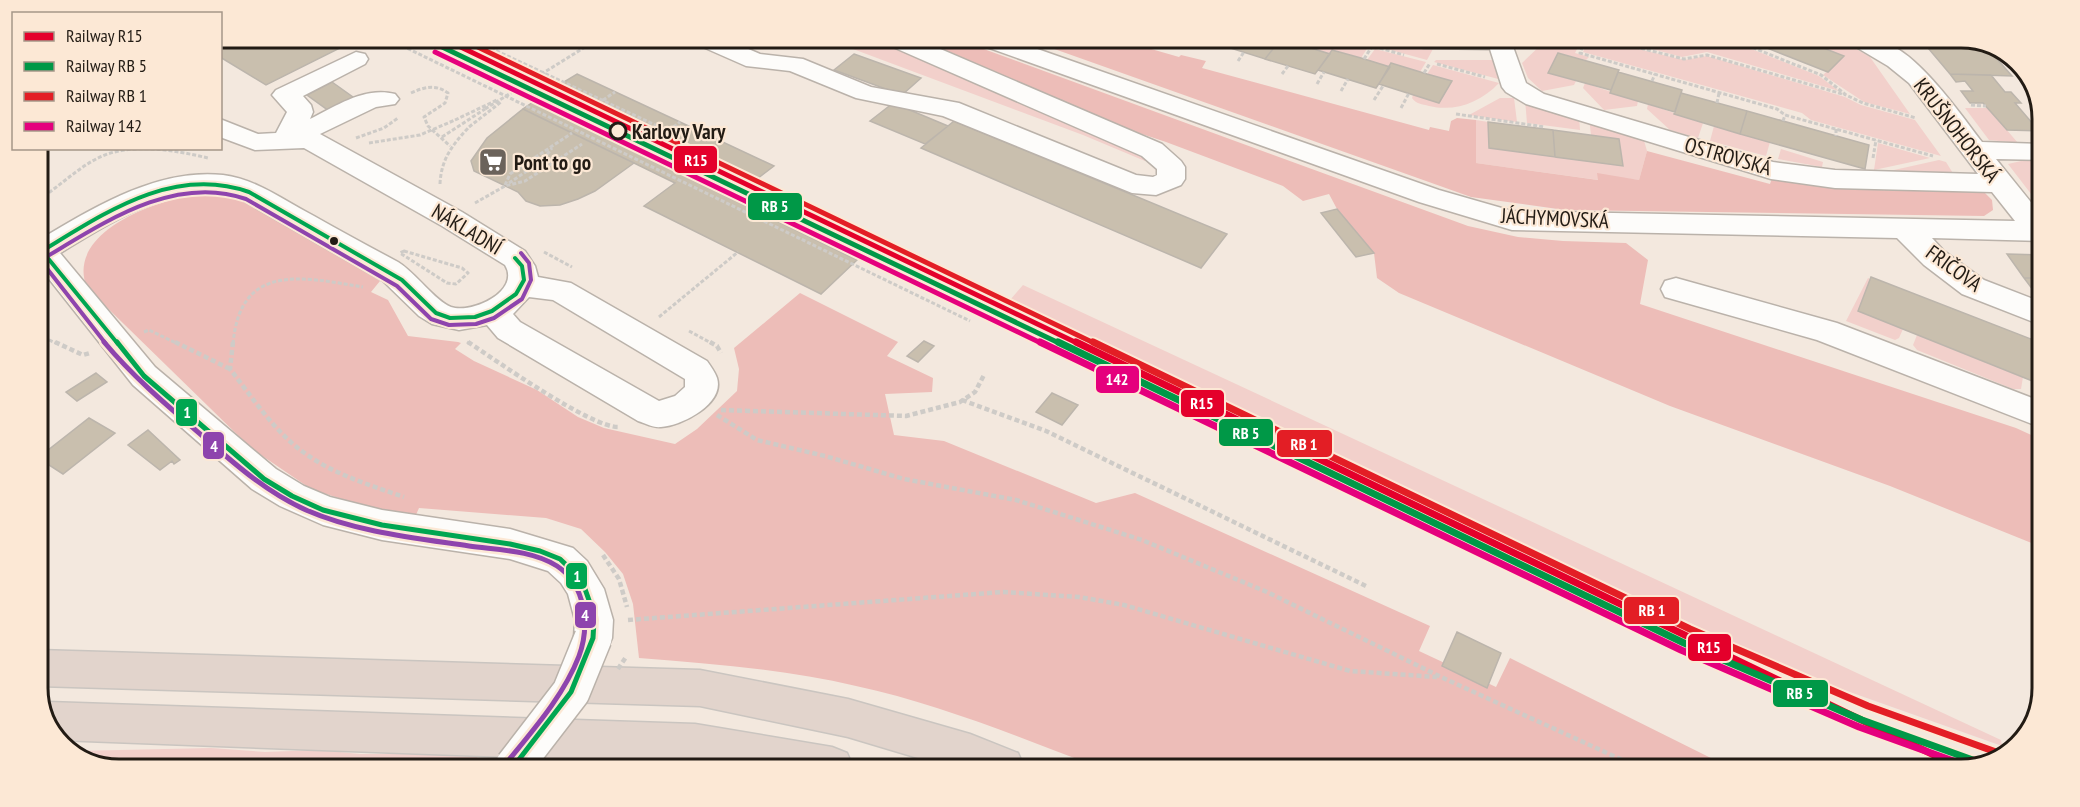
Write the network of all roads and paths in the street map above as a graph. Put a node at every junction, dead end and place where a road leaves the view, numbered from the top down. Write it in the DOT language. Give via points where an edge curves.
graph roads {
  1 [pos="407,48"];
  2 [pos="489,48"];
  3 [pos="584,48"];
  4 [pos="725,48"];
  5 [pos="916,48"];
  6 [pos="1013,48"];
  7 [pos="1371,48"];
  8 [pos="1503,48"];
  9 [pos="1582,48"];
  10 [pos="1640,48"];
  11 [pos="1753,48"];
  12 [pos="1875,48"];
  13 [pos="1244,52"];
  14 [pos="1593,56"];
  15 [pos="356,59"];
  16 [pos="1364,59"];
  17 [pos="1238,61"];
  18 [pos="1590,61"];
  19 [pos="1799,61"];
  20 [pos="1796,65"];
  21 [pos="1288,66"];
  22 [pos="1824,71"];
  23 [pos="1324,72"];
  24 [pos="542,74"];
  25 [pos="1282,74"];
  26 [pos="1655,74"];
  27 [pos="1821,75"];
  28 [pos="1348,79"];
  29 [pos="1652,81"];
  30 [pos="1317,84"];
  31 [pos="1383,86"];
  32 [pos="1341,91"];
  33 [pos="615,92"];
  34 [pos="1409,93"];
  35 [pos="1719,93"];
  36 [pos="509,95"];
  37 [pos="1846,95"];
  38 [pos="603,100"];
  39 [pos="1374,100"];
  40 [pos="398,102"];
  41 [pos="1717,103"];
  42 [pos="593,106"];
  43 [pos="1401,108"];
  44 [pos="1456,114"];
  45 [pos="1785,115"];
  46 [pos="1917,118"];
  47 [pos="1783,121"];
  48 [pos="680,122"];
  49 [pos="1554,128"];
  50 [pos="222,129"];
  51 [pos="433,129"];
  52 [pos="1836,129"];
  53 [pos="668,131"];
  54 [pos="290,132"];
  55 [pos="572,133"];
  56 [pos="1836,136"];
  57 [pos="442,137"];
  58 [pos="659,138"];
  59 [pos="582,144"];
  60 [pos="554,145"];
  61 [pos="450,146"];
  62 [pos="143,150"];
  63 [pos="143,150"];
  64 [pos="1973,150"];
  65 [pos="2032,152"];
  66 [pos="1939,158"];
  67 [pos="219,161"];
  68 [pos="1998,183"];
  69 [pos="505,186"];
  70 [pos="441,192"];
  71 [pos="48,193"];
  72 [pos="467,208"];
  73 [pos="2032,222"];
  74 [pos="1905,229"];
  75 [pos="2032,231"];
  76 [pos="48,244"];
  77 [pos="535,247"];
  78 [pos="404,251"];
  79 [pos="738,252"];
  80 [pos="48,258"];
  81 [pos="423,268"];
  82 [pos="574,269"];
  83 [pos="522,285"];
  84 [pos="374,289"];
  85 [pos="1676,289"];
  86 [pos="2032,310"];
  87 [pos="492,311"];
  88 [pos="652,312"];
  89 [pos="659,317"];
  90 [pos="668,321"];
  91 [pos="970,321"];
  92 [pos="686,330"];
  93 [pos="724,358"];
  94 [pos="984,375"];
  95 [pos="962,400"];
  96 [pos="701,404"];
  97 [pos="2032,411"];
  98 [pos="410,499"];
  99 [pos="596,547"];
  100 [pos="1368,587"];
  101 [pos="48,668"];
  102 [pos="1441,677"];
  103 [pos="56,721"];
  104 [pos="237,726"];
  105 [pos="67,735"];
  106 [pos="519,759"];
  107 [pos="784,759"];
  108 [pos="983,759"];
  109 [pos="1620,759"];
  1 -- 91 [label="path"];
  2 -- 24 [label="path"];
  3 -- 24 [label="path, bridge"];
  4 -- 5 [label="street" via="755,61 794,64 865,93 950,109 1132,184 1156,186 1171,179 1172,167 1160,154"];
  6 -- 74 [label="street, JÁCHYMOVSKÁ" via="1429,196 1512,220"];
  7 -- 16 [label="path"];
  8 -- 68 [label="street, OSTROVSKÁ" via="1515,87 1535,99 1771,170 1835,179"];
  9 -- 14 [label="path" via="1580,53"];
  10 -- 37 [label="path" via="1684,59 1707,55"];
  11 -- 20 [label="path"];
  12 -- 64 [label="street, KRUŠNOHORSKÁ" via="1918,78"];
  13 -- 17 [label="path"];
  14 -- 18 [label="path"];
  14 -- 26 [label="path"];
  15 -- 54 [label="street" via="285,95 298,105 300,112"];
  19 -- 20 [label="path"];
  20 -- 27 [label="path"];
  21 -- 25 [label="path"];
  22 -- 27 [label="path"];
  23 -- 30 [label="path"];
  24 -- 36 [label="path, bridge"];
  24 -- 38 [label="path"];
  26 -- 29 [label="path"];
  26 -- 35 [label="path"];
  27 -- 37 [label="path"];
  28 -- 32 [label="path"];
  31 -- 39 [label="path"];
  33 -- 38 [label="path"];
  34 -- 43 [label="path"];
  35 -- 41 [label="path"];
  35 -- 45 [label="path" via="1777,109"];
  36 -- 51 [label="path, bridge"];
  36 -- 57 [label="path, bridge"];
  36 -- 61 [label="path, bridge"];
  37 -- 46 [label="path" via="1863,104"];
  38 -- 42 [label="path"];
  38 -- 53 [label="path"];
  40 -- 51 [label="path" via="428,87 448,93 445,102 424,117"];
  40 -- 51 [label="path" via="392,124 352,142 420,135"];
  40 -- 54 [label="street" via="370,100 311,128"];
  44 -- 49 [label="path"];
  45 -- 47 [label="path"];
  45 -- 52 [label="path"];
  48 -- 53 [label="path"];
  50 -- 54 [label="street, NÁKLADNÍ" via="255,142"];
  51 -- 57 [label="path"];
  52 -- 56 [label="path"];
  52 -- 66 [label="path"];
  53 -- 58 [label="path"];
  54 -- 83 [label="street, NÁKLADNÍ" via="309,139 515,258 522,266"];
  55 -- 60 [label="path"];
  57 -- 61 [label="path"];
  59 -- 69 [label="path" via="525,181"];
  60 -- 69 [label="path" via="542,161"];
  60 -- 69 [label="path" via="510,174"];
  61 -- 70 [label="path" via="441,164"];
  62 -- 67 [label="path"];
  63 -- 71 [label="path" via="99,158"];
  64 -- 65 [label="street"];
  64 -- 68 [label="street, KRUŠNOHORSKÁ"];
  68 -- 73 [label="street, KRUŠNOHORSKÁ"];
  69 -- 72 [label="path"];
  74 -- 75 [label="street, JÁCHYMOVSKÁ"];
  74 -- 86 [label="street, FRIČOVA" via="1934,258 1973,287"];
  76 -- 87 [label="street" via="138,199 180,186 224,184 249,192 402,280 436,313 461,319"];
  77 -- 82 [label="path"];
  78 -- 81 [label="path" via="462,268 468,276 452,285"];
  79 -- 89 [label="path"];
  80 -- 106 [label="street, bridge" via="144,376 264,479 292,496 323,510 382,525 540,551 560,559 574,572 585,589 594,620 593,638 571,692"];
  83 -- 87 [label="street" via="510,300"];
  83 -- 96 [label="street" via="560,291 696,370 703,382"];
  84 -- 98 [label="path" via="300,279 277,281 261,288 246,298 239,310 230,369 301,451 329,469"];
  85 -- 97 [label="street" via="1826,330"];
  87 -- 96 [label="street" via="509,330 648,411 660,414"];
  88 -- 89 [label="path"];
  89 -- 90 [label="path"];
  92 -- 93 [label="path" via="717,346"];
  94 -- 95 [label="path" via="975,392"];
  95 -- 96 [label="path" via="906,416"];
  95 -- 100 [label="path" via="1046,431"];
  96 -- 102 [label="path" via="757,440 904,479 1016,500 1142,540 1267,592"];
  99 -- 102 [label="path" via="615,570 625,595 628,620 1003,592 1079,597 1124,605 1350,671"];
  101 -- 108 [label="highway" via="700,688 848,717"];
  102 -- 109 [label="path"];
  103 -- 104 [label="highway"];
  104 -- 105 [label="highway"];
  104 -- 107 [label="highway" via="695,744"];
}
